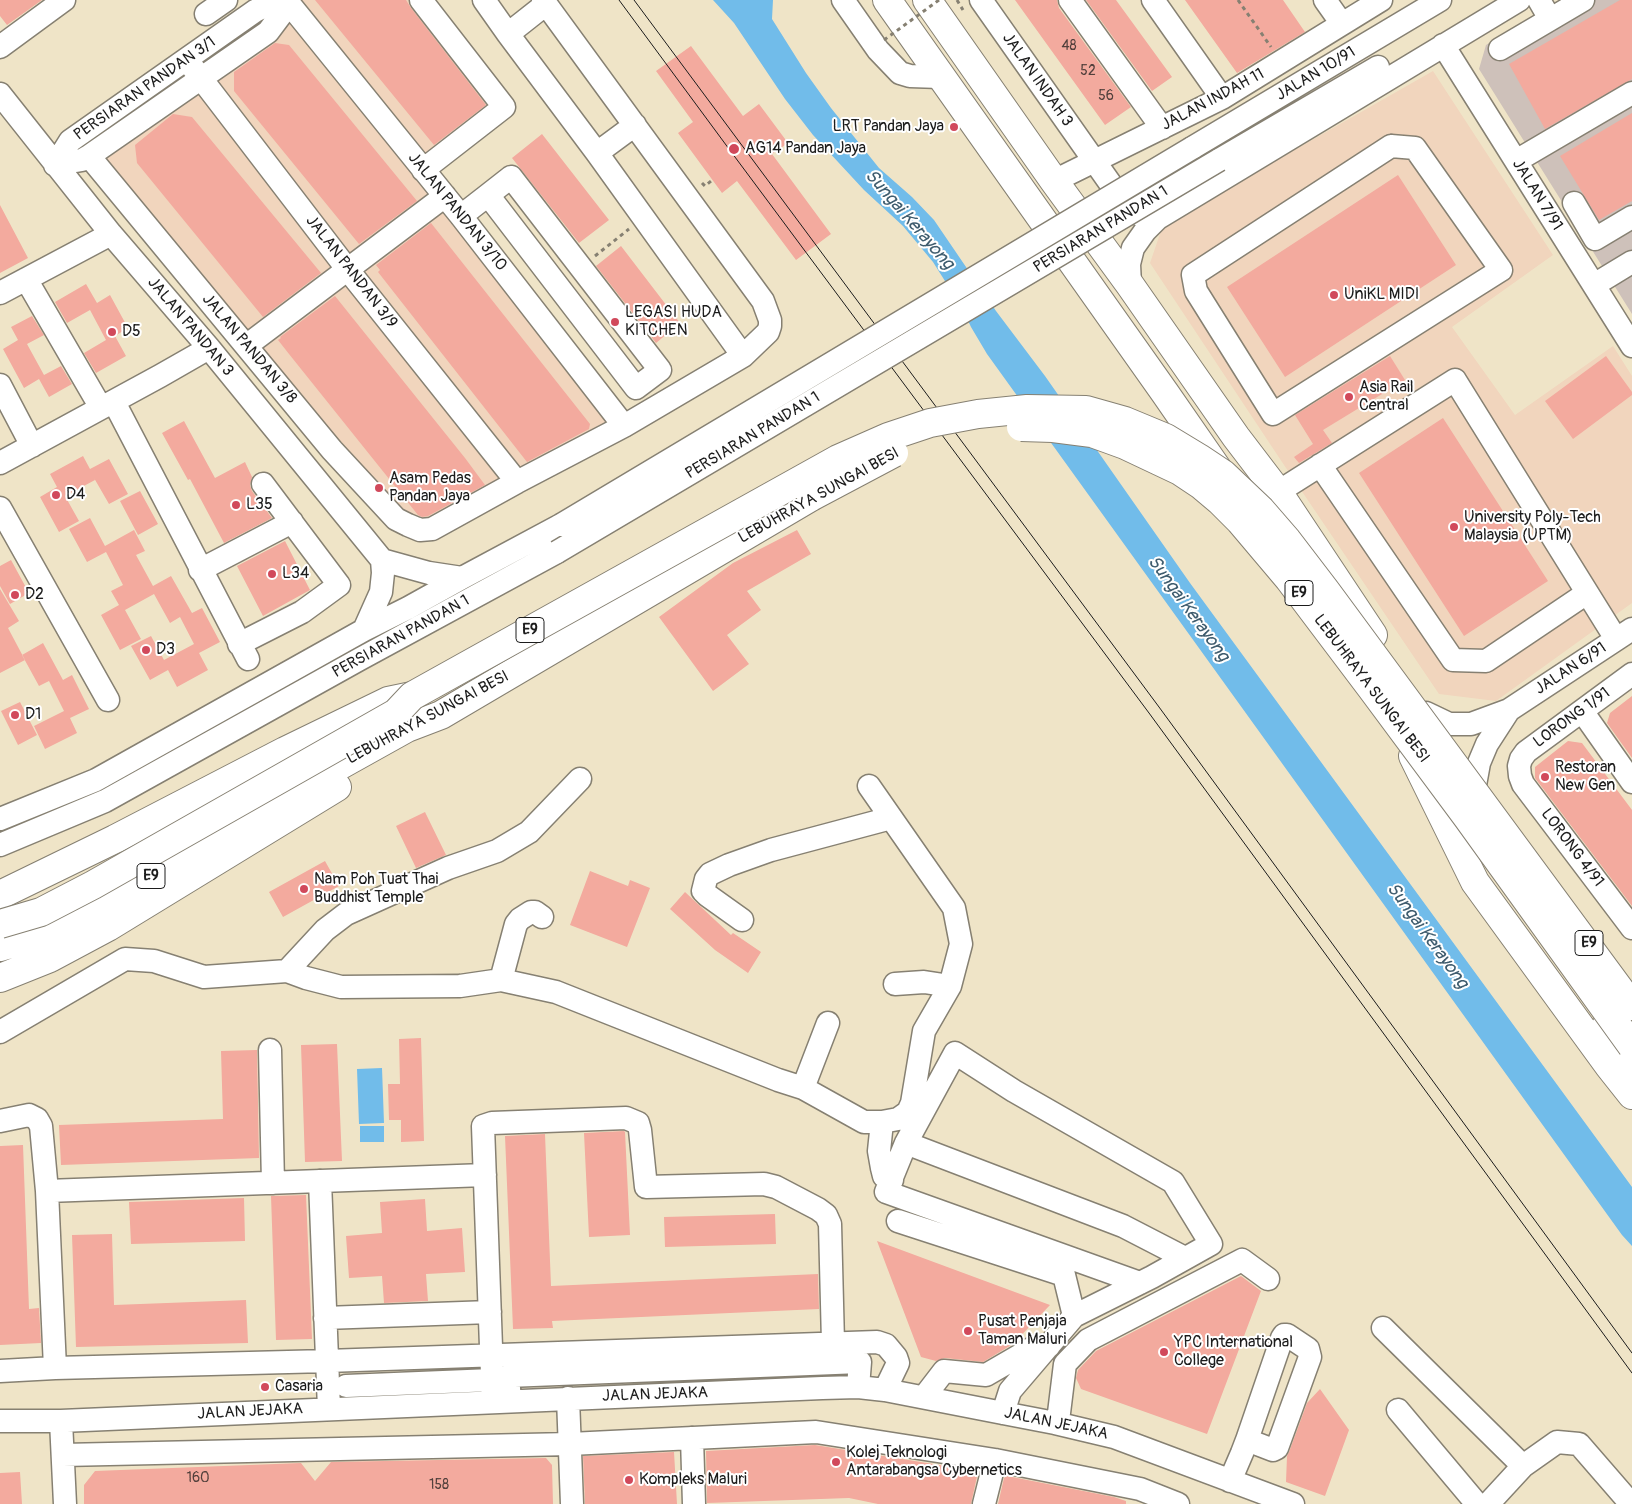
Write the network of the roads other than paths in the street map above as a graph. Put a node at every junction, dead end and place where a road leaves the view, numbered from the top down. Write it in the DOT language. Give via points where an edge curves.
graph roads {
  1 [pos="64,0"];
  2 [pos="226,0"];
  3 [pos="421,0"];
  4 [pos="484,0"];
  5 [pos="843,0"];
  6 [pos="887,0"];
  7 [pos="927,0"];
  8 [pos="981,0"];
  9 [pos="1070,0"];
  10 [pos="1153,0"];
  11 [pos="1325,0"];
  12 [pos="1381,0"];
  13 [pos="1440,0"];
  14 [pos="1491,0"];
  15 [pos="1519,0"];
  16 [pos="1539,0"];
  17 [pos="1583,0"];
  18 [pos="288,1"];
  19 [pos="545,2"];
  20 [pos="206,14"];
  21 [pos="1550,19"];
  22 [pos="1342,24"];
  23 [pos="508,34"];
  24 [pos="1443,45"];
  25 [pos="0,47"];
  26 [pos="1500,49"];
  27 [pos="187,60"];
  28 [pos="940,77"];
  29 [pos="201,79"];
  30 [pos="1632,93"];
  31 [pos="0,94"];
  32 [pos="1222,98"];
  33 [pos="635,125"];
  34 [pos="1162,128"];
  35 [pos="1192,148"];
  36 [pos="597,153"];
  37 [pos="89,156"];
  38 [pos="1094,161"];
  39 [pos="1516,161"];
  40 [pos="55,165"];
  41 [pos="424,170"];
  42 [pos="1054,181"];
  43 [pos="488,195"];
  44 [pos="445,196"];
  45 [pos="461,216"];
  46 [pos="1158,218"];
  47 [pos="1632,218"];
  48 [pos="1561,232"];
  49 [pos="111,234"];
  50 [pos="1632,262"];
  51 [pos="348,270"];
  52 [pos="1502,270"];
  53 [pos="26,280"];
  54 [pos="1130,285"];
  55 [pos="1594,285"];
  56 [pos="0,293"];
  57 [pos="246,346"];
  58 [pos="1632,346"];
  59 [pos="209,348"];
  60 [pos="743,356"];
  61 [pos="0,385"];
  62 [pos="108,405"];
  63 [pos="624,426"];
  64 [pos="32,446"];
  65 [pos="332,450"];
  66 [pos="0,463"];
  67 [pos="1320,466"];
  68 [pos="306,468"];
  69 [pos="517,482"];
  70 [pos="263,484"];
  71 [pos="1278,492"];
  72 [pos="0,508"];
  73 [pos="292,522"];
  74 [pos="382,560"];
  75 [pos="200,570"];
  76 [pos="462,578"];
  77 [pos="1587,593"];
  78 [pos="364,630"];
  79 [pos="1624,634"];
  80 [pos="1632,674"];
  81 [pos="412,696"];
  82 [pos="108,700"];
  83 [pos="1509,710"];
  84 [pos="1582,711"];
  85 [pos="1426,713"];
  86 [pos="441,715"];
  87 [pos="1413,756"];
  88 [pos="1518,766"];
  89 [pos="580,778"];
  90 [pos="1632,782"];
  91 [pos="1475,785"];
  92 [pos="869,786"];
  93 [pos="890,818"];
  94 [pos="0,819"];
  95 [pos="0,844"];
  96 [pos="0,895"];
  97 [pos="542,917"];
  98 [pos="742,920"];
  99 [pos="0,924"];
  100 [pos="1632,928"];
  101 [pos="0,948"];
  102 [pos="287,971"];
  103 [pos="7,973"];
  104 [pos="501,980"];
  105 [pos="895,984"];
  106 [pos="950,986"];
  107 [pos="1632,1004"];
  108 [pos="828,1023"];
  109 [pos="0,1032"];
  110 [pos="1632,1046"];
  111 [pos="270,1050"];
  112 [pos="1632,1066"];
  113 [pos="803,1088"];
  114 [pos="1632,1095"];
  115 [pos="0,1120"];
  116 [pos="882,1122"];
  117 [pos="906,1144"];
  118 [pos="485,1175"];
  119 [pos="892,1180"];
  120 [pos="320,1181"];
  121 [pos="273,1182"];
  122 [pos="47,1190"];
  123 [pos="898,1220"];
  124 [pos="1185,1258"];
  125 [pos="1268,1279"];
  126 [pos="1140,1283"];
  127 [pos="490,1312"];
  128 [pos="1074,1316"];
  129 [pos="326,1318"];
  130 [pos="1383,1328"];
  131 [pos="833,1344"];
  132 [pos="1049,1346"];
  133 [pos="491,1355"];
  134 [pos="327,1361"];
  135 [pos="55,1368"];
  136 [pos="0,1371"];
  137 [pos="986,1375"];
  138 [pos="346,1386"];
  139 [pos="858,1388"];
  140 [pos="885,1390"];
  141 [pos="1010,1391"];
  142 [pos="498,1394"];
  143 [pos="924,1397"];
  144 [pos="568,1398"];
  145 [pos="329,1409"];
  146 [pos="1398,1410"];
  147 [pos="1003,1412"];
  148 [pos="0,1421"];
  149 [pos="62,1421"];
  150 [pos="1055,1423"];
  151 [pos="692,1438"];
  152 [pos="1246,1440"];
  153 [pos="570,1444"];
  154 [pos="63,1456"];
  155 [pos="996,1460"];
  156 [pos="1523,1466"];
  157 [pos="1230,1480"];
  158 [pos="65,1504"];
  159 [pos="572,1504"];
  160 [pos="694,1504"];
  161 [pos="984,1504"];
  162 [pos="1178,1504"];
  163 [pos="1293,1504"];
  164 [pos="1477,1504"];
  165 [pos="1488,1504"];
  166 [pos="1631,1504"];
  1 -- 25 [label="street"];
  2 -- 20 [label="street"];
  3 -- 41 [label="street" via="504,107"];
  4 -- 23 [label="street"];
  5 -- 28 [label="street" via="878,50 900,73"];
  6 -- 28 [label="highway, E9"];
  7 -- 42 [label="highway, E9"];
  8 -- 38 [label="street, JALAN INDAH 3"];
  9 -- 34 [label="street"];
  10 -- 32 [label="street"];
  11 -- 22 [label="street"];
  12 -- 22 [label="street, JALAN INDAH 11"];
  13 -- 35 [label="street, JALAN 10/91"];
  14 -- 95 [label="street, PERSIARAN PANDAN 1, bridge" via="557,552 105,801"];
  15 -- 24 [label="street"];
  16 -- 21 [label="street"];
  17 -- 21 [label="street"];
  18 -- 27 [label="street, PERSIARAN PANDAN 3/1" via="276,0 255,11"];
  18 -- 29 [label="street, PERSIARAN PANDAN 3/1" via="268,32"];
  18 -- 41 [label="street, JALAN PANDAN 3/10"];
  19 -- 23 [label="street"];
  19 -- 33 [label="street"];
  21 -- 26 [label="street"];
  22 -- 32 [label="street, JALAN INDAH 11"];
  23 -- 36 [label="street"];
  24 -- 39 [label="street, JALAN 7/91"];
  24 -- 46 [label="street"];
  27 -- 29 [label="street, JALAN PANDAN 3/9"];
  27 -- 40 [label="street, PERSIARAN PANDAN 3/1" via="70,141"];
  28 -- 87 [label="highway, E9" via="1165,393"];
  29 -- 37 [label="street, PERSIARAN PANDAN 3/1"];
  29 -- 51 [label="street, JALAN PANDAN 3/9"];
  30 -- 39 [label="street"];
  31 -- 40 [label="street, JALAN PANDAN 3"];
  32 -- 34 [label="street, JALAN INDAH 11"];
  33 -- 36 [label="street"];
  33 -- 60 [label="street" via="763,301 770,320 768,332"];
  34 -- 38 [label="street, JALAN INDAH 11"];
  35 -- 76 [label="street, PERSIARAN PANDAN 1, bridge" via="561,526"];
  36 -- 60 [label="street"];
  37 -- 40 [label="street, PERSIARAN PANDAN 3/1"];
  37 -- 57 [label="street, JALAN PANDAN 3/8"];
  38 -- 42 [label="street, JALAN INDAH 11"];
  38 -- 46 [label="street, JALAN INDAH 3" via="1124,203 1142,216"];
  39 -- 48 [label="street, JALAN 7/91"];
  40 -- 49 [label="street, JALAN PANDAN 3"];
  41 -- 44 [label="street, JALAN PANDAN 3/10"];
  42 -- 54 [label="highway, E9"];
  43 -- 43 [label="street" via="636,388 660,370 511,177"];
  43 -- 45 [label="street"];
  44 -- 45 [label="street, JALAN PANDAN 3/10"];
  44 -- 51 [label="street"];
  45 -- 63 [label="street, JALAN PANDAN 3/10"];
  46 -- 54 [label="street" via="1133,248 1129,264"];
  47 -- 48 [label="street" via="1595,239 1579,211"];
  48 -- 55 [label="street, JALAN 7/91"];
  49 -- 53 [label="street"];
  49 -- 59 [label="street, JALAN PANDAN 3"];
  50 -- 55 [label="street"];
  51 -- 57 [label="street"];
  51 -- 69 [label="street, JALAN PANDAN 3/9"];
  52 -- 52 [label="street" via="1273,414 1196,291 1193,275 1391,146 1415,148"];
  53 -- 56 [label="street"];
  53 -- 62 [label="street"];
  54 -- 71 [label="highway, E9"];
  55 -- 58 [label="street, JALAN 7/91"];
  57 -- 65 [label="street, JALAN PANDAN 3/8"];
  59 -- 62 [label="street"];
  59 -- 68 [label="street, JALAN PANDAN 3"];
  60 -- 63 [label="street"];
  61 -- 64 [label="street"];
  62 -- 64 [label="street"];
  62 -- 75 [label="street"];
  63 -- 69 [label="street"];
  64 -- 66 [label="street"];
  65 -- 68 [label="street"];
  65 -- 69 [label="street, JALAN PANDAN 3/8" via="396,518 420,530 432,529"];
  67 -- 71 [label="street"];
  67 -- 77 [label="street" via="1453,660 1486,661"];
  67 -- 77 [label="street" via="1455,380"];
  68 -- 74 [label="street, JALAN PANDAN 3"];
  70 -- 73 [label="street"];
  71 -- 85 [label="highway, E9"];
  72 -- 82 [label="street"];
  73 -- 75 [label="street"];
  73 -- 75 [label="street" via="340,585 244,652"];
  74 -- 76 [label="street"];
  74 -- 78 [label="street" via="382,592"];
  76 -- 78 [label="street, PERSIARAN PANDAN 1"];
  77 -- 79 [label="street"];
  78 -- 94 [label="street, PERSIARAN PANDAN 1" via="96,780"];
  79 -- 83 [label="street, JALAN 6/91"];
  80 -- 84 [label="street, LORONG 1/91"];
  81 -- 96 [label="highway" via="388,701"];
  81 -- 99 [label="highway, LEBUHRAYA SUNGAI BESI / E9, bridge" via="396,713 93,885 41,912"];
  81 -- 107 [label="highway, LEBUHRAYA SUNGAI BESI / E9, bridge" via="838,459 880,441 930,423 978,414 1027,409 1086,410 1125,421 1166,438 1223,474 1261,510 1287,540"];
  83 -- 85 [label="street, JALAN 6/91" via="1471,724 1449,724"];
  83 -- 91 [label="street, JALAN 6/91" via="1487,744"];
  84 -- 88 [label="street, LORONG 1/91" via="1526,752"];
  84 -- 90 [label="street"];
  85 -- 91 [label="highway, E9"];
  86 -- 101 [label="highway, LEBUHRAYA SUNGAI BESI / E9" via="407,728 267,806 94,913 51,932"];
  86 -- 103 [label="highway" via="414,740 108,927 57,954"];
  86 -- 110 [label="highway, LEBUHRAYA SUNGAI BESI / E9, bridge" via="811,497 899,451 1011,427 1092,433 1180,471 1220,501 1257,539 1414,745"];
  87 -- 112 [label="highway, E9"];
  87 -- 114 [label="highway" via="1475,882"];
  88 -- 100 [label="street, LORONG 4/91" via="1524,784"];
  89 -- 102 [label="street" via="529,832 497,851 448,868 346,914 325,930"];
  91 -- 107 [label="highway, E9"];
  92 -- 93 [label="street"];
  93 -- 98 [label="street" via="771,850 710,874 703,891"];
  93 -- 106 [label="street" via="954,908 961,944"];
  97 -- 104 [label="street" via="532,912 516,924"];
  102 -- 104 [label="street" via="341,987 460,986"];
  102 -- 109 [label="street" via="204,976 154,961 125,959"];
  104 -- 113 [label="street" via="556,992"];
  105 -- 106 [label="street" via="924,982"];
  106 -- 116 [label="street" via="924,1030 908,1112 898,1119"];
  108 -- 113 [label="street"];
  111 -- 121 [label="street"];
  113 -- 116 [label="street" via="864,1122"];
  115 -- 122 [label="street" via="29,1115 37,1119 41,1126"];
  116 -- 119 [label="street" via="880,1159 884,1176"];
  117 -- 119 [label="street"];
  117 -- 124 [label="street" via="1123,1226"];
  117 -- 124 [label="street" via="955,1053 1014,1091 1172,1182 1210,1244"];
  118 -- 120 [label="street"];
  118 -- 127 [label="street"];
  118 -- 131 [label="street" via="483,1126 492,1122 626,1118 638,1123 646,1187 776,1186 826,1214 830,1224"];
  119 -- 126 [label="street" via="886,1192"];
  120 -- 121 [label="street"];
  120 -- 129 [label="street"];
  121 -- 122 [label="street"];
  122 -- 135 [label="street"];
  123 -- 128 [label="street" via="1064,1275"];
  124 -- 126 [label="street"];
  125 -- 150 [label="street" via="1242,1260 1088,1340 1065,1364"];
  126 -- 128 [label="street"];
  127 -- 129 [label="street"];
  127 -- 133 [label="street"];
  128 -- 132 [label="street"];
  129 -- 134 [label="street"];
  130 -- 156 [label="street"];
  131 -- 133 [label="street"];
  131 -- 140 [label="street" via="877,1342 886,1345 898,1363"];
  132 -- 137 [label="street" via="1036,1346"];
  132 -- 141 [label="street"];
  133 -- 134 [label="street"];
  133 -- 142 [label="street"];
  134 -- 135 [label="street"];
  134 -- 145 [label="street"];
  135 -- 136 [label="street"];
  137 -- 141 [label="street"];
  137 -- 143 [label="street" via="944,1371"];
  138 -- 142 [label="street"];
  139 -- 140 [label="street, JALAN JEJAKA"];
  139 -- 142 [label="street" via="860,1362 508,1376"];
  139 -- 144 [label="street, JALAN JEJAKA"];
  140 -- 143 [label="street, JALAN JEJAKA"];
  141 -- 147 [label="street"];
  142 -- 144 [label="street, JALAN JEJAKA"];
  142 -- 145 [label="street, JALAN JEJAKA"];
  143 -- 147 [label="street, JALAN JEJAKA"];
  144 -- 153 [label="street"];
  145 -- 149 [label="street, JALAN JEJAKA"];
  146 -- 164 [label="street"];
  147 -- 150 [label="street, JALAN JEJAKA"];
  148 -- 149 [label="street, JALAN JEJAKA"];
  149 -- 154 [label="street"];
  150 -- 157 [label="street, JALAN JEJAKA" via="1114,1437"];
  151 -- 153 [label="street"];
  151 -- 155 [label="street" via="816,1432"];
  151 -- 160 [label="street"];
  152 -- 157 [label="street"];
  153 -- 154 [label="street"];
  153 -- 159 [label="street"];
  154 -- 158 [label="street"];
  155 -- 161 [label="street"];
  155 -- 162 [label="street" via="1140,1490"];
  156 -- 165 [label="street"];
  156 -- 166 [label="street" via="1557,1442 1578,1444"];
  157 -- 163 [label="street, JALAN JEJAKA"];
}
